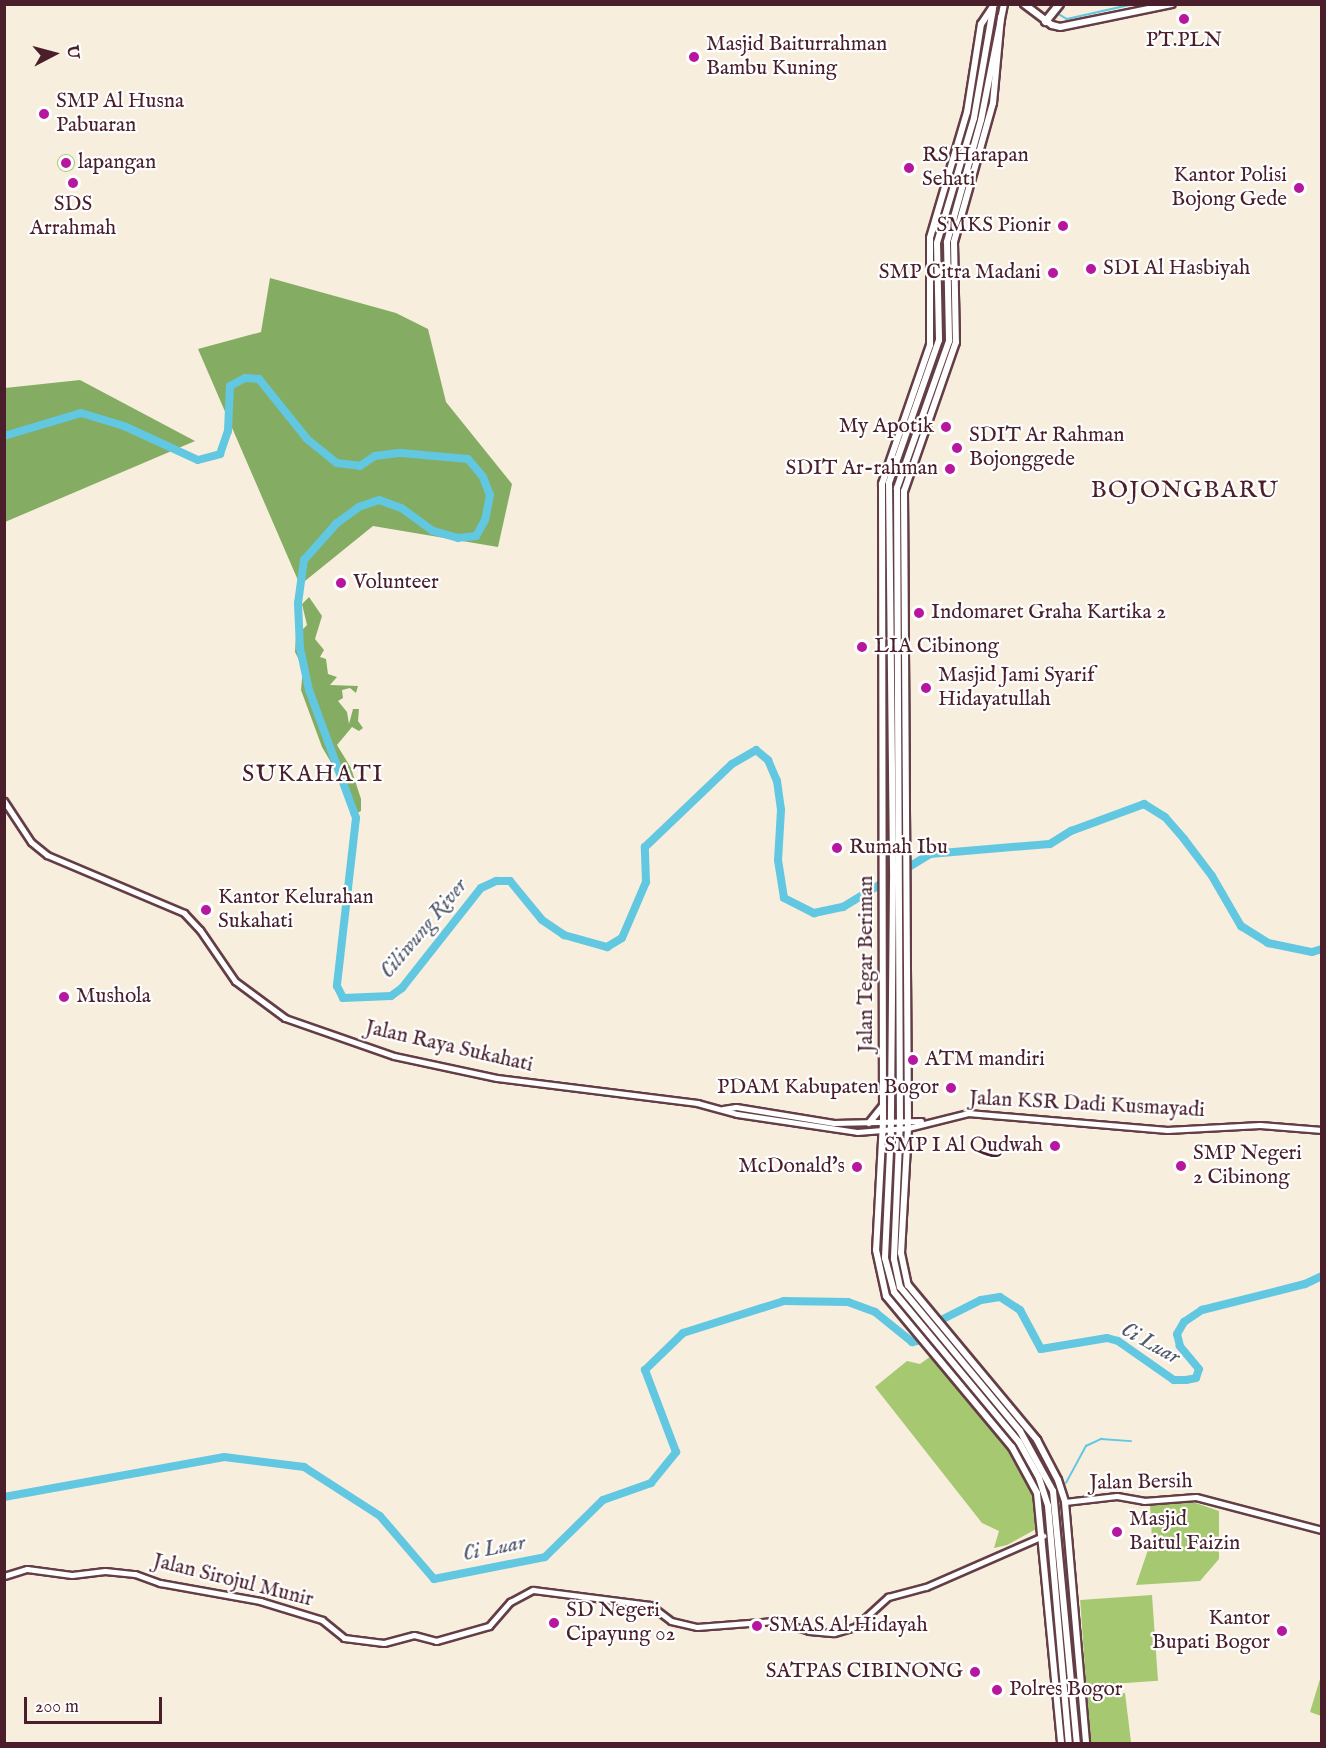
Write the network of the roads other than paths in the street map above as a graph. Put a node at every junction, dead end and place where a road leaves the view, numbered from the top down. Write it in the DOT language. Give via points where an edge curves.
graph roads {
  1 [pos="1005,4"];
  2 [pos="1024,4"];
  3 [pos="1172,4"];
  4 [pos="994,5"];
  5 [pos="1059,5"];
  6 [pos="1000,13"];
  7 [pos="1045,21"];
  8 [pos="969,98"];
  9 [pos="978,100"];
  10 [pos="985,101"];
  11 [pos="993,103"];
  12 [pos="941,223"];
  13 [pos="950,225"];
  14 [pos="937,292"];
  15 [pos="931,305"];
  16 [pos="904,429"];
  17 [pos="919,435"];
  18 [pos="888,514"];
  19 [pos="897,514"];
  20 [pos="885,597"];
  21 [pos="901,597"];
  22 [pos="882,717"];
  23 [pos="890,717"];
  24 [pos="4,801"];
  25 [pos="900,918"];
  26 [pos="883,1106"];
  27 [pos="723,1109"];
  28 [pos="748,1109"];
  29 [pos="747,1116"];
  30 [pos="908,1119"];
  31 [pos="900,1120"];
  32 [pos="891,1121"];
  33 [pos="923,1121"];
  34 [pos="883,1122"];
  35 [pos="869,1123"];
  36 [pos="908,1128"];
  37 [pos="900,1129"];
  38 [pos="883,1130"];
  39 [pos="891,1130"];
  40 [pos="1322,1130"];
  41 [pos="949,1346"];
  42 [pos="942,1351"];
  43 [pos="996,1402"];
  44 [pos="1007,1403"];
  45 [pos="998,1418"];
  46 [pos="989,1420"];
  47 [pos="1065,1502"];
  48 [pos="1322,1530"];
  49 [pos="1043,1536"];
  50 [pos="4,1576"];
  51 [pos="1069,1735"];
  52 [pos="1061,1736"];
  53 [pos="1061,1743"];
  54 [pos="1069,1743"];
  55 [pos="1077,1743"];
  56 [pos="1086,1743"];
  1 -- 6 [label="main road, Jalan Tegar Beriman"];
  2 -- 7 [label="main road"];
  3 -- 7 [label="main road" via="1068,27"];
  4 -- 8 [label="main road, Jalan Tegar Beriman" via="981,24"];
  4 -- 9 [label="main road, Jalan Tegar Beriman"];
  5 -- 7 [label="highway"];
  6 -- 10 [label="main road, Jalan Tegar Beriman"];
  6 -- 11 [label="main road, Jalan Tegar Beriman" via="1003,27"];
  8 -- 9 [label="main road"];
  8 -- 15 [label="main road, Jalan Tegar Beriman" via="930,238"];
  9 -- 12 [label="main road, Jalan Tegar Beriman"];
  10 -- 11 [label="main road"];
  10 -- 13 [label="main road, Jalan Tegar Beriman"];
  11 -- 17 [label="main road, Jalan Tegar Beriman" via="954,242 956,342"];
  12 -- 13 [label="main road"];
  12 -- 14 [label="main road, Jalan Tegar Beriman" via="936,256"];
  13 -- 17 [label="main road, Jalan Tegar Beriman" via="945,268 949,341"];
  14 -- 15 [label="main road"];
  14 -- 16 [label="main road, Jalan Tegar Beriman" via="939,340"];
  15 -- 16 [label="main road, Jalan Tegar Beriman" via="930,345"];
  16 -- 18 [label="main road, Jalan Tegar Beriman" via="892,471"];
  16 -- 20 [label="main road, Jalan Tegar Beriman" via="882,484"];
  17 -- 19 [label="main road, Jalan Tegar Beriman" via="899,478"];
  17 -- 21 [label="main road, Jalan Tegar Beriman" via="904,490"];
  18 -- 19 [label="main road"];
  18 -- 20 [label="main road, Jalan Tegar Beriman"];
  19 -- 21 [label="main road, Jalan Tegar Beriman"];
  20 -- 22 [label="main road, Jalan Tegar Beriman"];
  20 -- 23 [label="main road, Jalan Tegar Beriman"];
  21 -- 25 [label="main road, Jalan Tegar Beriman" via="904,845"];
  22 -- 23 [label="main road"];
  22 -- 26 [label="main road, Jalan Tegar Beriman"];
  23 -- 25 [label="main road, Jalan Tegar Beriman" via="892,843"];
  24 -- 27 [label="main road, Jalan Raya Sukahati" via="40,851 184,913 235,981 285,1018 394,1056 481,1075"];
  25 -- 30 [label="main road, Jalan Tegar Beriman"];
  25 -- 31 [label="main road, Jalan Tegar Beriman"];
  25 -- 32 [label="main road, Jalan Tegar Beriman"];
  26 -- 34 [label="main road, Jalan Tegar Beriman"];
  26 -- 35 [label="main road"];
  27 -- 28 [label="main road, Jalan KSR Dadi Kusmayadi"];
  27 -- 29 [label="main road, Jalan KSR Dadi Kusmayadi"];
  28 -- 29 [label="main road"];
  28 -- 35 [label="main road, Jalan KSR Dadi Kusmayadi" via="834,1123"];
  29 -- 38 [label="main road, Jalan KSR Dadi Kusmayadi" via="833,1130"];
  30 -- 31 [label="main road, Jalan KSR Dadi Kusmayadi"];
  30 -- 33 [label="main road, Jalan KSR Dadi Kusmayadi"];
  30 -- 36 [label="main road, Jalan Tegar Beriman"];
  31 -- 32 [label="main road, Jalan KSR Dadi Kusmayadi"];
  31 -- 37 [label="main road, Jalan Tegar Beriman"];
  32 -- 34 [label="main road, Jalan KSR Dadi Kusmayadi"];
  32 -- 39 [label="main road, Jalan Tegar Beriman"];
  33 -- 36 [label="main road, Jalan KSR Dadi Kusmayadi"];
  33 -- 40 [label="main road, Jalan KSR Dadi Kusmayadi" via="977,1113 1167,1130 1260,1125"];
  34 -- 35 [label="main road, Jalan KSR Dadi Kusmayadi"];
  34 -- 38 [label="main road, Jalan Tegar Beriman"];
  36 -- 37 [label="main road, Jalan KSR Dadi Kusmayadi"];
  36 -- 44 [label="main road, Jalan Tegar Beriman" via="901,1253 904,1276"];
  37 -- 39 [label="main road, Jalan KSR Dadi Kusmayadi"];
  37 -- 41 [label="main road, Jalan Tegar Beriman" via="893,1242 896,1276"];
  38 -- 39 [label="main road, Jalan KSR Dadi Kusmayadi"];
  38 -- 46 [label="main road, Jalan Tegar Beriman" via="876,1250 881,1283 886,1296"];
  39 -- 42 [label="main road, Jalan Tegar Beriman" via="885,1241 890,1283"];
  41 -- 42 [label="main road"];
  41 -- 43 [label="main road, Jalan Tegar Beriman"];
  42 -- 45 [label="main road, Jalan Tegar Beriman"];
  43 -- 44 [label="main road"];
  43 -- 55 [label="main road, Jalan Tegar Beriman" via="1037,1456 1056,1501"];
  44 -- 47 [label="main road, Jalan Tegar Beriman" via="1041,1446"];
  45 -- 46 [label="main road"];
  45 -- 51 [label="main road, Jalan Tegar Beriman" via="1024,1450 1046,1495"];
  46 -- 49 [label="main road, Jalan Tegar Beriman" via="1031,1479 1041,1510"];
  47 -- 48 [label="main road, Jalan Bersih" via="1117,1496 1144,1501 1196,1497"];
  47 -- 56 [label="main road, Jalan Tegar Beriman"];
  49 -- 50 [label="main road, Jalan Sirojul Munir" via="926,1587 888,1597 855,1627 834,1633 809,1631 775,1621 697,1627 671,1621 645,1604 533,1590 510,1602 489,1626 436,1641 414,1635 384,1644 344,1638 322,1620 260,1601 160,1583 135,1574 105,1571 72,1575 27,1569"];
  49 -- 52 [label="main road, Jalan Tegar Beriman"];
  51 -- 52 [label="main road"];
  51 -- 54 [label="main road, Jalan Tegar Beriman"];
  52 -- 53 [label="main road, Jalan Tegar Beriman"];
}
